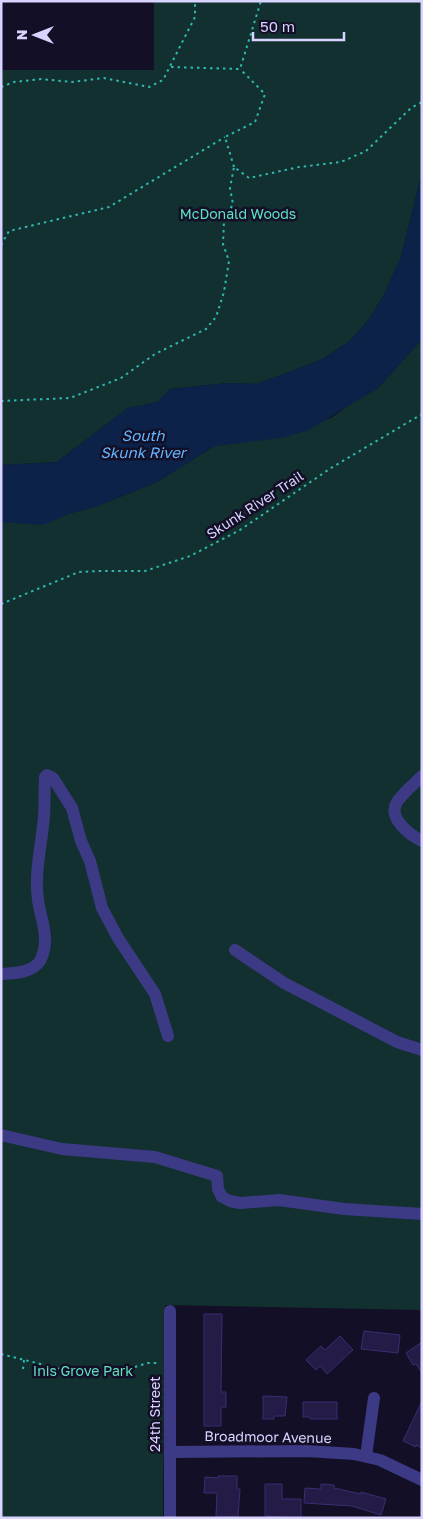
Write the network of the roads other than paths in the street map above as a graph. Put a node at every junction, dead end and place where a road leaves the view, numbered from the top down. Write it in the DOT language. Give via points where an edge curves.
graph roads {
  1 [pos="422,776"];
  2 [pos="422,841"];
  3 [pos="235,950"];
  4 [pos="1,974"];
  5 [pos="168,1036"];
  6 [pos="422,1050"];
  7 [pos="1,1135"];
  8 [pos="422,1214"];
  9 [pos="170,1311"];
  10 [pos="374,1398"];
  11 [pos="170,1452"];
  12 [pos="366,1456"];
  13 [pos="422,1480"];
  14 [pos="170,1518"];
  1 -- 2 [label="street" via="397,803 395,810 403,828"];
  3 -- 6 [label="street" via="284,983 398,1042"];
  4 -- 5 [label="street" via="31,969 43,952 45,929 38,900 37,875 47,776 53,778 72,808 102,908 155,994"];
  7 -- 8 [label="street" via="62,1150 155,1157 217,1176 222,1197 240,1203 279,1200 344,1209"];
  9 -- 11 [label="street, 24th Street"];
  10 -- 12 [label="street"];
  11 -- 12 [label="street, Broadmoor Avenue" via="306,1451"];
  11 -- 14 [label="street, 24th Street"];
  12 -- 13 [label="street, Broadmoor Avenue"];
}
